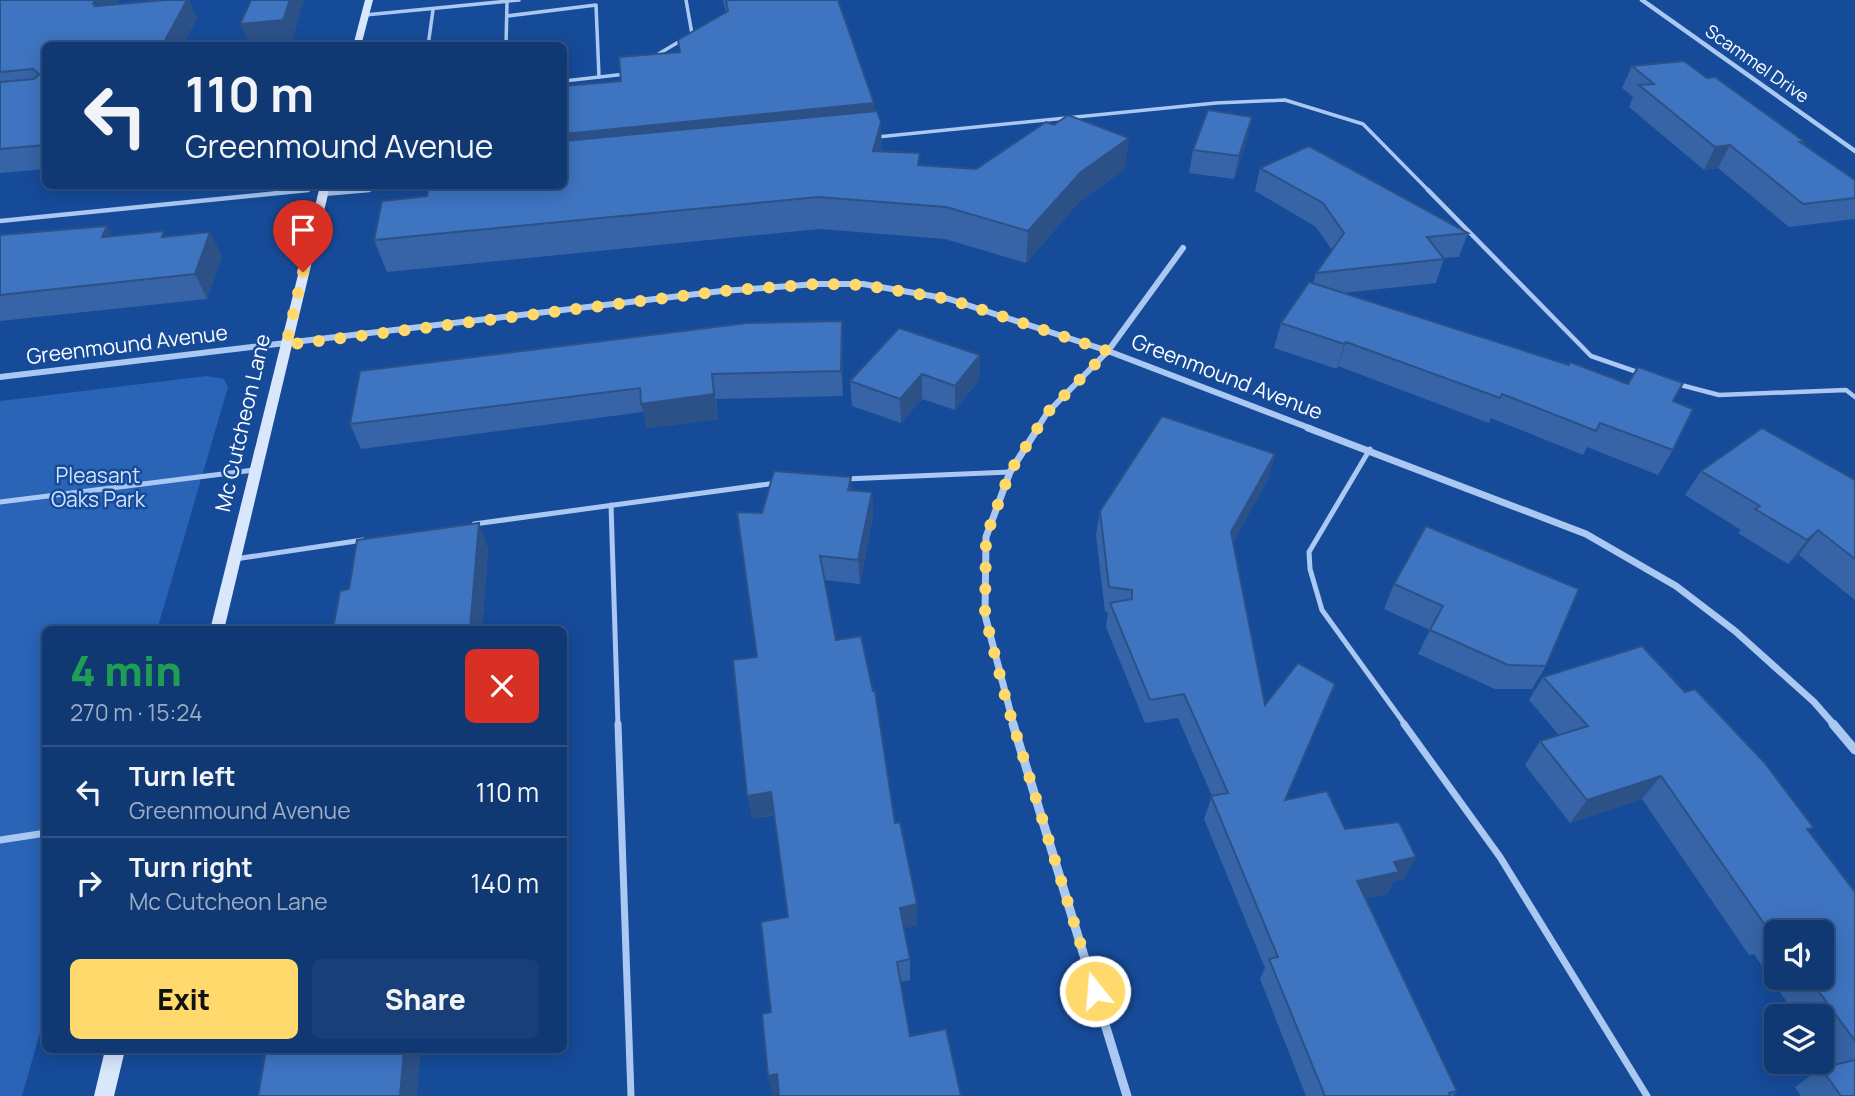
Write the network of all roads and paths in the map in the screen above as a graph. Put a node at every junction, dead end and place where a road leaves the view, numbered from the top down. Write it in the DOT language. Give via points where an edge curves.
graph roads {
  1 [pos="369,0"];
  2 [pos="453,0"];
  3 [pos="519,0"];
  4 [pos="686,0"];
  5 [pos="1642,0"];
  6 [pos="507,2"];
  7 [pos="452,8"];
  8 [pos="433,10"];
  9 [pos="365,15"];
  10 [pos="507,16"];
  11 [pos="358,42"];
  12 [pos="429,42"];
  13 [pos="506,42"];
  14 [pos="646,62"];
  15 [pos="635,68"];
  16 [pos="599,77"];
  17 [pos="567,81"];
  18 [pos="869,138"];
  19 [pos="1855,151"];
  20 [pos="324,189"];
  21 [pos="0,221"];
  22 [pos="1183,248"];
  23 [pos="286,345"];
  24 [pos="1108,351"];
  25 [pos="1648,376"];
  26 [pos="0,377"];
  27 [pos="1672,383"];
  28 [pos="1855,397"];
  29 [pos="1370,449"];
  30 [pos="256,470"];
  31 [pos="1010,472"];
  32 [pos="834,479"];
  33 [pos="780,482"];
  34 [pos="0,502"];
  35 [pos="611,505"];
  36 [pos="463,526"];
  37 [pos="369,539"];
  38 [pos="234,559"];
  39 [pos="218,626"];
  40 [pos="1855,750"];
  41 [pos="42,833"];
  42 [pos="0,840"];
  43 [pos="115,1053"];
  44 [pos="104,1096"];
  45 [pos="631,1096"];
  46 [pos="1127,1096"];
  47 [pos="1647,1096"];
  1 -- 9 [label="street"];
  2 -- 7 [label="lane"];
  3 -- 6 [label="lane"];
  4 -- 14 [label="lane" via="692,34"];
  5 -- 19 [label="street, Scammel Drive"];
  6 -- 7 [label="lane"];
  6 -- 10 [label="lane"];
  7 -- 8 [label="lane"];
  8 -- 9 [label="lane"];
  8 -- 12 [label="lane"];
  9 -- 11 [label="street"];
  10 -- 13 [label="lane"];
  10 -- 16 [label="lane" via="596,5"];
  15 -- 16 [label="lane" via="623,75"];
  16 -- 17 [label="lane"];
  18 -- 25 [label="lane" via="1285,100 1363,124 1591,356"];
  20 -- 21 [label="lane"];
  20 -- 23 [label="street, Mc Cutcheon Lane"];
  22 -- 24 [label="street"];
  23 -- 24 [label="street, Greenmound Avenue" via="722,291 817,284 863,285 949,299"];
  23 -- 26 [label="street, Greenmound Avenue"];
  23 -- 30 [label="street, Mc Cutcheon Lane"];
  24 -- 29 [label="street, Greenmound Avenue"];
  24 -- 31 [label="street" via="1047,413"];
  27 -- 28 [label="lane" via="1719,395 1846,390"];
  29 -- 40 [label="street, Greenmound Avenue" via="1586,534 1676,586 1735,631 1814,702"];
  29 -- 47 [label="lane" via="1309,552 1322,610 1500,857"];
  30 -- 34 [label="lane"];
  30 -- 38 [label="street, Mc Cutcheon Lane"];
  31 -- 32 [label="lane"];
  31 -- 46 [label="street" via="986,537 985,615 1007,704"];
  33 -- 35 [label="lane"];
  35 -- 36 [label="lane"];
  35 -- 45 [label="lane"];
  37 -- 38 [label="lane"];
  38 -- 39 [label="street, Mc Cutcheon Lane"];
  41 -- 42 [label="lane"];
  43 -- 44 [label="street"];
}
